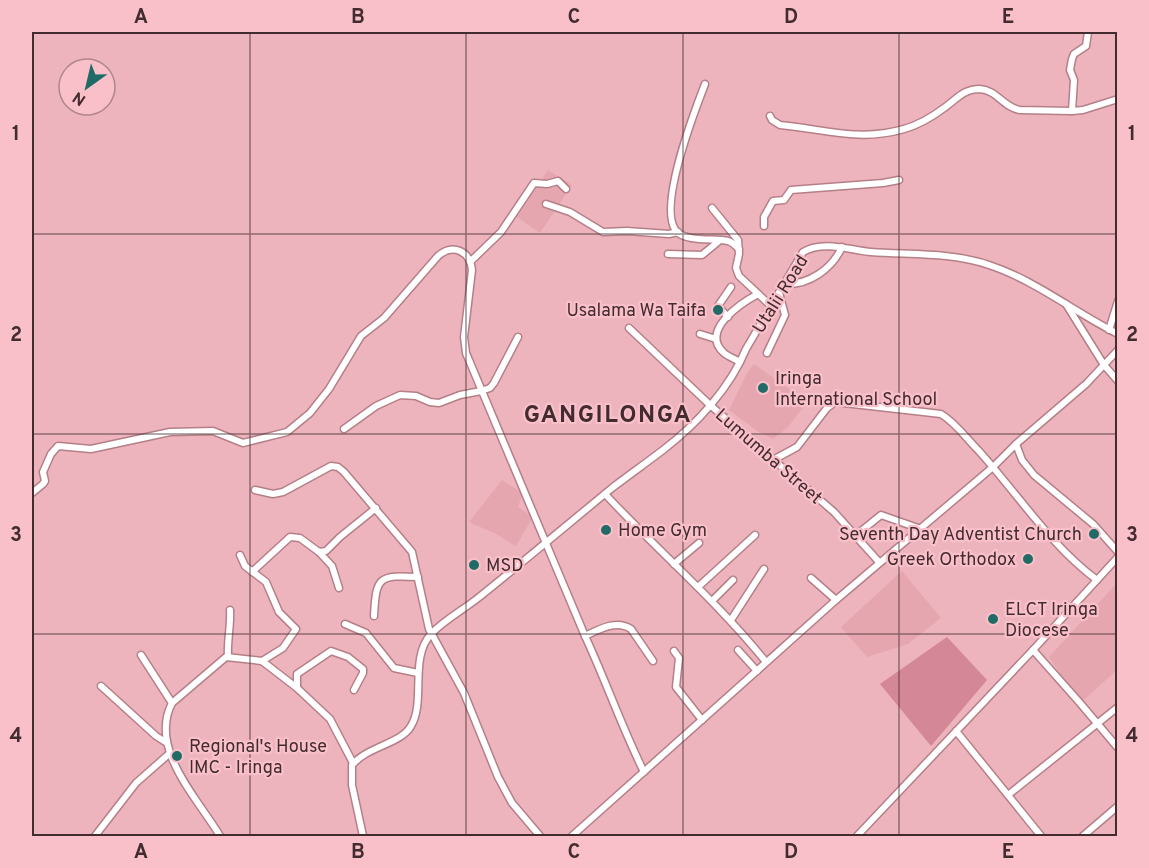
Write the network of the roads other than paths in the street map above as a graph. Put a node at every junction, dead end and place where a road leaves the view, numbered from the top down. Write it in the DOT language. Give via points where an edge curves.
graph roads {
  1 [pos="1088,32"];
  2 [pos="705,84"];
  3 [pos="1118,99"];
  4 [pos="1072,111"];
  5 [pos="770,116"];
  6 [pos="899,180"];
  7 [pos="566,189"];
  8 [pos="546,204"];
  9 [pos="712,208"];
  10 [pos="764,226"];
  11 [pos="678,232"];
  12 [pos="719,241"];
  13 [pos="842,247"];
  14 [pos="739,249"];
  15 [pos="668,254"];
  16 [pos="471,261"];
  17 [pos="784,284"];
  18 [pos="730,287"];
  19 [pos="779,293"];
  20 [pos="758,294"];
  21 [pos="1118,301"];
  22 [pos="1065,303"];
  23 [pos="771,306"];
  24 [pos="728,317"];
  25 [pos="629,328"];
  26 [pos="1109,330"];
  27 [pos="700,334"];
  28 [pos="1118,334"];
  29 [pos="518,337"];
  30 [pos="716,339"];
  31 [pos="1118,350"];
  32 [pos="767,353"];
  33 [pos="741,362"];
  34 [pos="1104,365"];
  35 [pos="1118,381"];
  36 [pos="481,391"];
  37 [pos="710,405"];
  38 [pos="344,429"];
  39 [pos="1016,444"];
  40 [pos="773,460"];
  41 [pos="993,467"];
  42 [pos="255,490"];
  43 [pos="32,493"];
  44 [pos="605,494"];
  45 [pos="376,508"];
  46 [pos="918,528"];
  47 [pos="755,535"];
  48 [pos="855,536"];
  49 [pos="547,543"];
  50 [pos="699,543"];
  51 [pos="319,552"];
  52 [pos="1118,552"];
  53 [pos="240,555"];
  54 [pos="1118,557"];
  55 [pos="879,562"];
  56 [pos="674,564"];
  57 [pos="764,570"];
  58 [pos="252,572"];
  59 [pos="418,577"];
  60 [pos="811,579"];
  61 [pos="733,580"];
  62 [pos="1097,580"];
  63 [pos="698,587"];
  64 [pos="339,588"];
  65 [pos="836,600"];
  66 [pos="712,601"];
  67 [pos="230,609"];
  68 [pos="374,616"];
  69 [pos="731,620"];
  70 [pos="345,624"];
  71 [pos="432,633"];
  72 [pos="585,636"];
  73 [pos="738,650"];
  74 [pos="1033,650"];
  75 [pos="674,651"];
  76 [pos="141,654"];
  77 [pos="228,657"];
  78 [pos="653,660"];
  79 [pos="262,661"];
  80 [pos="766,662"];
  81 [pos="757,671"];
  82 [pos="418,673"];
  83 [pos="101,686"];
  84 [pos="297,688"];
  85 [pos="354,690"];
  86 [pos="172,703"];
  87 [pos="1118,707"];
  88 [pos="702,720"];
  89 [pos="1097,724"];
  90 [pos="956,731"];
  91 [pos="168,743"];
  92 [pos="1118,748"];
  93 [pos="170,753"];
  94 [pos="353,763"];
  95 [pos="644,772"];
  96 [pos="1008,795"];
  97 [pos="1118,806"];
  98 [pos="94,837"];
  99 [pos="220,837"];
  100 [pos="363,837"];
  101 [pos="540,837"];
  102 [pos="572,837"];
  103 [pos="857,837"];
  104 [pos="1041,837"];
  105 [pos="1083,837"];
  1 -- 4 [label="street" via="1086,46 1071,61"];
  2 -- 11 [label="street" via="674,182 672,216"];
  3 -- 4 [label="street"];
  4 -- 5 [label="street" via="1016,110 983,89 965,91 917,124 861,136 780,125"];
  6 -- 10 [label="street" via="790,190 784,200 773,201 764,217"];
  7 -- 16 [label="street" via="558,181 534,183 501,232"];
  8 -- 11 [label="street" via="570,212 603,232"];
  9 -- 14 [label="street" via="738,240"];
  11 -- 12 [label="street"];
  12 -- 14 [label="street"];
  12 -- 15 [label="street" via="702,255"];
  13 -- 17 [label="street" via="823,271 804,281"];
  13 -- 17 [label="street, Utalii Road" via="803,252"];
  13 -- 22 [label="street, Utalii Road" via="945,256 987,264"];
  14 -- 20 [label="street" via="737,272"];
  16 -- 36 [label="street" via="464,337"];
  16 -- 43 [label="street" via="458,251 445,251 438,256 384,318 361,336 329,390 287,432 243,443 213,431 170,432 91,449 58,446 43,472 45,481"];
  17 -- 19 [label="street, Utalii Road"];
  18 -- 24 [label="street" via="718,306"];
  19 -- 23 [label="street, Utalii Road"];
  19 -- 32 [label="street" via="785,315"];
  20 -- 23 [label="street"];
  20 -- 24 [label="street"];
  21 -- 26 [label="street"];
  22 -- 26 [label="street, Utalii Road"];
  22 -- 34 [label="street"];
  23 -- 33 [label="street, Utalii Road"];
  24 -- 30 [label="street"];
  25 -- 37 [label="street, Lumumba Street"];
  26 -- 28 [label="street, Utalii Road"];
  27 -- 30 [label="street"];
  29 -- 36 [label="street" via="490,388"];
  30 -- 33 [label="street" via="725,353"];
  31 -- 34 [label="street"];
  33 -- 37 [label="street, Utalii Road"];
  34 -- 35 [label="street"];
  34 -- 39 [label="street"];
  36 -- 38 [label="street" via="439,403 400,395 376,406"];
  36 -- 49 [label="street"];
  37 -- 40 [label="street, Lumumba Street"];
  37 -- 44 [label="street, Utalii Road" via="665,449"];
  39 -- 41 [label="street"];
  39 -- 52 [label="street" via="1022,460 1035,475 1094,524"];
  40 -- 41 [label="street" via="797,447 827,408 838,402 941,414"];
  40 -- 48 [label="street, Lumumba Street" via="834,512"];
  41 -- 46 [label="street"];
  41 -- 62 [label="street" via="1041,526"];
  42 -- 45 [label="street" via="283,492 336,466"];
  44 -- 49 [label="street, Utalii Road"];
  44 -- 56 [label="street"];
  45 -- 51 [label="street" via="329,549"];
  45 -- 59 [label="street" via="411,550"];
  46 -- 48 [label="street" via="881,515"];
  46 -- 55 [label="street"];
  47 -- 63 [label="street"];
  48 -- 55 [label="street, Lumumba Street"];
  49 -- 71 [label="street, Utalii Road"];
  49 -- 72 [label="street"];
  50 -- 56 [label="street"];
  51 -- 58 [label="street" via="300,538 290,537"];
  51 -- 64 [label="street" via="332,566"];
  53 -- 58 [label="street"];
  54 -- 62 [label="street"];
  55 -- 65 [label="street"];
  56 -- 63 [label="street"];
  57 -- 69 [label="street"];
  58 -- 79 [label="street" via="266,582 279,612 296,629 285,646"];
  59 -- 68 [label="street" via="382,580 376,590"];
  59 -- 71 [label="street"];
  60 -- 65 [label="street"];
  61 -- 66 [label="street"];
  62 -- 74 [label="street"];
  63 -- 66 [label="street"];
  65 -- 80 [label="street"];
  66 -- 69 [label="street"];
  67 -- 77 [label="street"];
  69 -- 80 [label="street"];
  70 -- 82 [label="street" via="369,635 394,668"];
  71 -- 82 [label="street"];
  71 -- 101 [label="street" via="464,693 498,777 512,803"];
  72 -- 78 [label="street" via="606,627 626,626"];
  72 -- 95 [label="street"];
  73 -- 81 [label="street"];
  74 -- 89 [label="street"];
  74 -- 90 [label="street"];
  75 -- 88 [label="street" via="679,658 676,687"];
  76 -- 86 [label="street"];
  77 -- 79 [label="street"];
  77 -- 86 [label="street"];
  79 -- 84 [label="street"];
  80 -- 81 [label="street"];
  81 -- 88 [label="street"];
  82 -- 94 [label="street" via="416,713 406,734"];
  83 -- 91 [label="street"];
  84 -- 85 [label="street" via="297,674 331,651 348,657 363,669"];
  84 -- 94 [label="street" via="330,718"];
  86 -- 91 [label="street"];
  87 -- 89 [label="street"];
  88 -- 95 [label="street"];
  89 -- 92 [label="street"];
  89 -- 96 [label="street"];
  90 -- 96 [label="street"];
  90 -- 103 [label="street"];
  91 -- 93 [label="street"];
  93 -- 98 [label="street" via="136,783"];
  93 -- 99 [label="street"];
  94 -- 100 [label="street" via="350,771"];
  95 -- 102 [label="street"];
  96 -- 104 [label="street"];
  97 -- 105 [label="street"];
}
